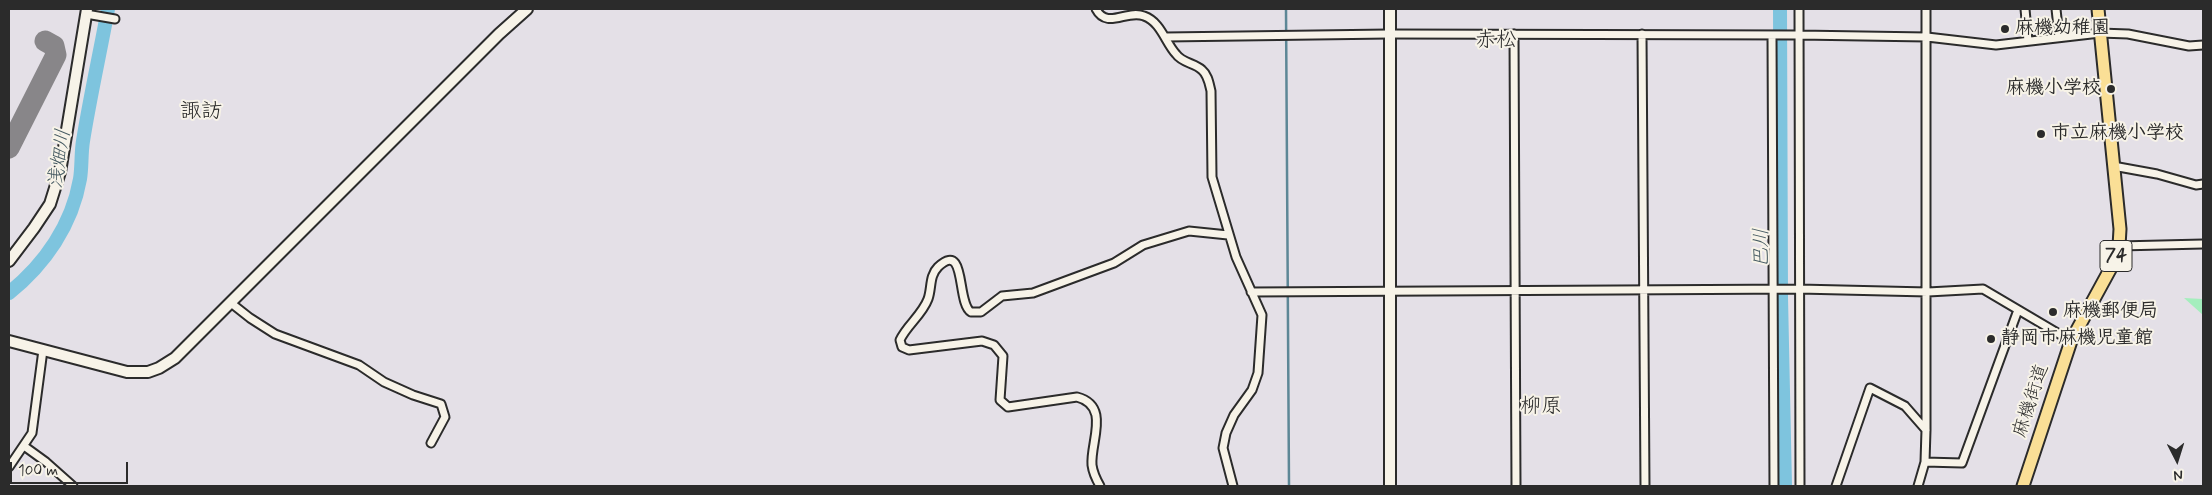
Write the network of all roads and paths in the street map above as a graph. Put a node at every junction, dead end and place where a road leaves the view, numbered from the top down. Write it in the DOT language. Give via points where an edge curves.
graph roads {
  1 [pos="527,9"];
  2 [pos="1096,9"];
  3 [pos="1390,9"];
  4 [pos="1799,9"];
  5 [pos="1926,9"];
  6 [pos="2025,9"];
  7 [pos="2056,9"];
  8 [pos="2098,9"];
  9 [pos="87,11"];
  10 [pos="115,19"];
  11 [pos="2100,33"];
  12 [pos="1390,34"];
  13 [pos="1514,34"];
  14 [pos="1642,34"];
  15 [pos="1772,35"];
  16 [pos="1799,35"];
  17 [pos="1927,37"];
  18 [pos="2059,37"];
  19 [pos="1166,38"];
  20 [pos="2028,41"];
  21 [pos="2203,45"];
  22 [pos="2113,166"];
  23 [pos="2203,184"];
  24 [pos="1228,235"];
  25 [pos="2203,244"];
  26 [pos="2119,246"];
  27 [pos="9,261"];
  28 [pos="1773,289"];
  29 [pos="1799,289"];
  30 [pos="1515,290"];
  31 [pos="1644,290"];
  32 [pos="1389,291"];
  33 [pos="1251,292"];
  34 [pos="1928,292"];
  35 [pos="231,303"];
  36 [pos="2018,310"];
  37 [pos="9,341"];
  38 [pos="2071,341"];
  39 [pos="43,350"];
  40 [pos="1926,430"];
  41 [pos="431,443"];
  42 [pos="24,446"];
  43 [pos="1926,462"];
  44 [pos="9,467"];
  45 [pos="73,486"];
  46 [pos="1100,486"];
  47 [pos="1233,486"];
  48 [pos="1390,486"];
  49 [pos="1516,486"];
  50 [pos="1645,486"];
  51 [pos="1774,486"];
  52 [pos="1800,486"];
  53 [pos="1836,486"];
  54 [pos="1918,486"];
  55 [pos="2023,486"];
  1 -- 35 [label="street"];
  2 -- 19 [label="street" via="1104,18 1111,20 1134,13 1143,15 1152,19"];
  3 -- 12 [label="street"];
  4 -- 16 [label="street"];
  5 -- 17 [label="street"];
  6 -- 20 [label="street"];
  7 -- 18 [label="street"];
  8 -- 11 [label="main road, 麻機街道 / 74"];
  9 -- 10 [label="street"];
  9 -- 27 [label="street" via="60,172 50,204"];
  11 -- 18 [label="street"];
  11 -- 21 [label="street" via="2128,34 2189,46"];
  11 -- 22 [label="main road, 麻機街道 / 74"];
  12 -- 13 [label="street"];
  12 -- 19 [label="street"];
  12 -- 32 [label="street"];
  13 -- 14 [label="street"];
  13 -- 30 [label="street"];
  14 -- 15 [label="street"];
  14 -- 31 [label="street"];
  15 -- 16 [label="street"];
  15 -- 28 [label="street"];
  16 -- 17 [label="street"];
  16 -- 29 [label="street"];
  17 -- 20 [label="street" via="1996,46"];
  17 -- 34 [label="street"];
  18 -- 20 [label="street"];
  19 -- 24 [label="street" via="1176,56 1202,69 1208,78 1212,176"];
  22 -- 23 [label="street"];
  22 -- 26 [label="main road, 麻機街道 / 74"];
  24 -- 33 [label="street"];
  24 -- 46 [label="street" via="1189,232 1143,245 1114,263 1033,292 1002,296 981,312 971,312 965,306 960,271 955,263 944,263 933,274 928,299 904,332 900,340 902,347 909,350 982,341 994,345 1002,356 1000,400 1008,406 1071,398 1092,404 1096,414 1092,463 1094,477"];
  25 -- 26 [label="street"];
  26 -- 38 [label="main road, 麻機街道 / 74" via="2113,264"];
  28 -- 29 [label="street"];
  28 -- 31 [label="street"];
  28 -- 51 [label="street"];
  29 -- 34 [label="street"];
  29 -- 52 [label="street"];
  30 -- 31 [label="street"];
  30 -- 32 [label="street"];
  30 -- 49 [label="street"];
  31 -- 50 [label="street"];
  32 -- 33 [label="street"];
  32 -- 48 [label="street"];
  33 -- 47 [label="street" via="1262,315 1260,359 1252,390 1226,433 1223,448"];
  34 -- 36 [label="street" via="1983,289"];
  34 -- 40 [label="street"];
  35 -- 39 [label="street" via="175,358 148,372 127,372"];
  35 -- 41 [label="street" via="275,334 359,365 384,382 441,404 444,417"];
  36 -- 38 [label="street"];
  36 -- 43 [label="street" via="1962,462"];
  37 -- 39 [label="street"];
  38 -- 55 [label="main road, 麻機街道 / 74"];
  39 -- 42 [label="street" via="32,434"];
  40 -- 43 [label="street"];
  40 -- 53 [label="street" via="1905,406 1870,388"];
  42 -- 44 [label="street"];
  42 -- 45 [label="street"];
  43 -- 54 [label="street"];
}
